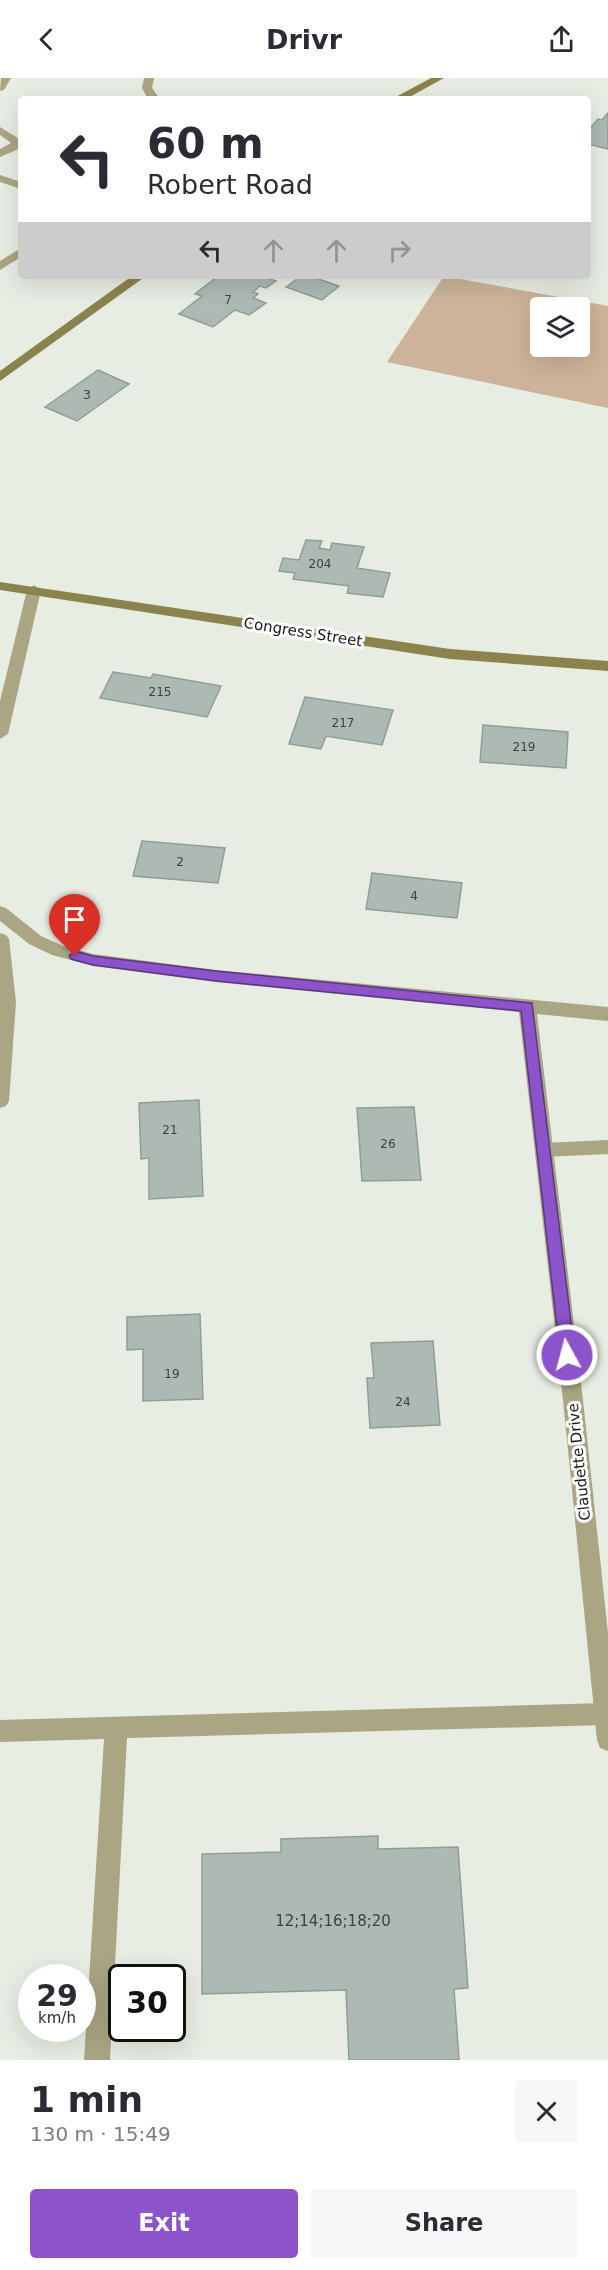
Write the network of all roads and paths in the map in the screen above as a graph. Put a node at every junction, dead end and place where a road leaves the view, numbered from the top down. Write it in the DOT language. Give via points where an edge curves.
graph roads {
  1 [pos="6,78"];
  2 [pos="149,78"];
  3 [pos="439,78"];
  4 [pos="0,88"];
  5 [pos="152,96"];
  6 [pos="404,96"];
  7 [pos="0,130"];
  8 [pos="18,144"];
  9 [pos="18,145"];
  10 [pos="0,154"];
  11 [pos="0,178"];
  12 [pos="18,185"];
  13 [pos="18,254"];
  14 [pos="0,266"];
  15 [pos="136,279"];
  16 [pos="0,377"];
  17 [pos="0,586"];
  18 [pos="34,590"];
  19 [pos="608,666"];
  20 [pos="0,734"];
  21 [pos="0,912"];
  22 [pos="0,939"];
  23 [pos="527,1006"];
  24 [pos="608,1014"];
  25 [pos="0,1101"];
  26 [pos="608,1147"];
  27 [pos="543,1150"];
  28 [pos="604,1658"];
  29 [pos="605,1714"];
  30 [pos="116,1728"];
  31 [pos="0,1731"];
  32 [pos="608,1740"];
  33 [pos="97,2060"];
  1 -- 4 [label="street"];
  2 -- 5 [label="street" via="147,88"];
  3 -- 6 [label="main road"];
  7 -- 8 [label="street"];
  9 -- 10 [label="street"];
  11 -- 12 [label="street"];
  13 -- 14 [label="street"];
  15 -- 16 [label="main road"];
  17 -- 18 [label="main road, Congress Street"];
  18 -- 19 [label="main road, Congress Street" via="450,654"];
  18 -- 20 [label="street"];
  21 -- 23 [label="street" via="35,940 93,960"];
  22 -- 25 [label="street" via="7,1002"];
  23 -- 24 [label="street"];
  23 -- 27 [label="street, Claudette Drive"];
  26 -- 27 [label="street"];
  27 -- 28 [label="street, Claudette Drive"];
  28 -- 29 [label="street, Claudette Drive"];
  29 -- 30 [label="street"];
  29 -- 32 [label="street, Claudette Drive"];
  30 -- 31 [label="street"];
  30 -- 33 [label="street"];
}
